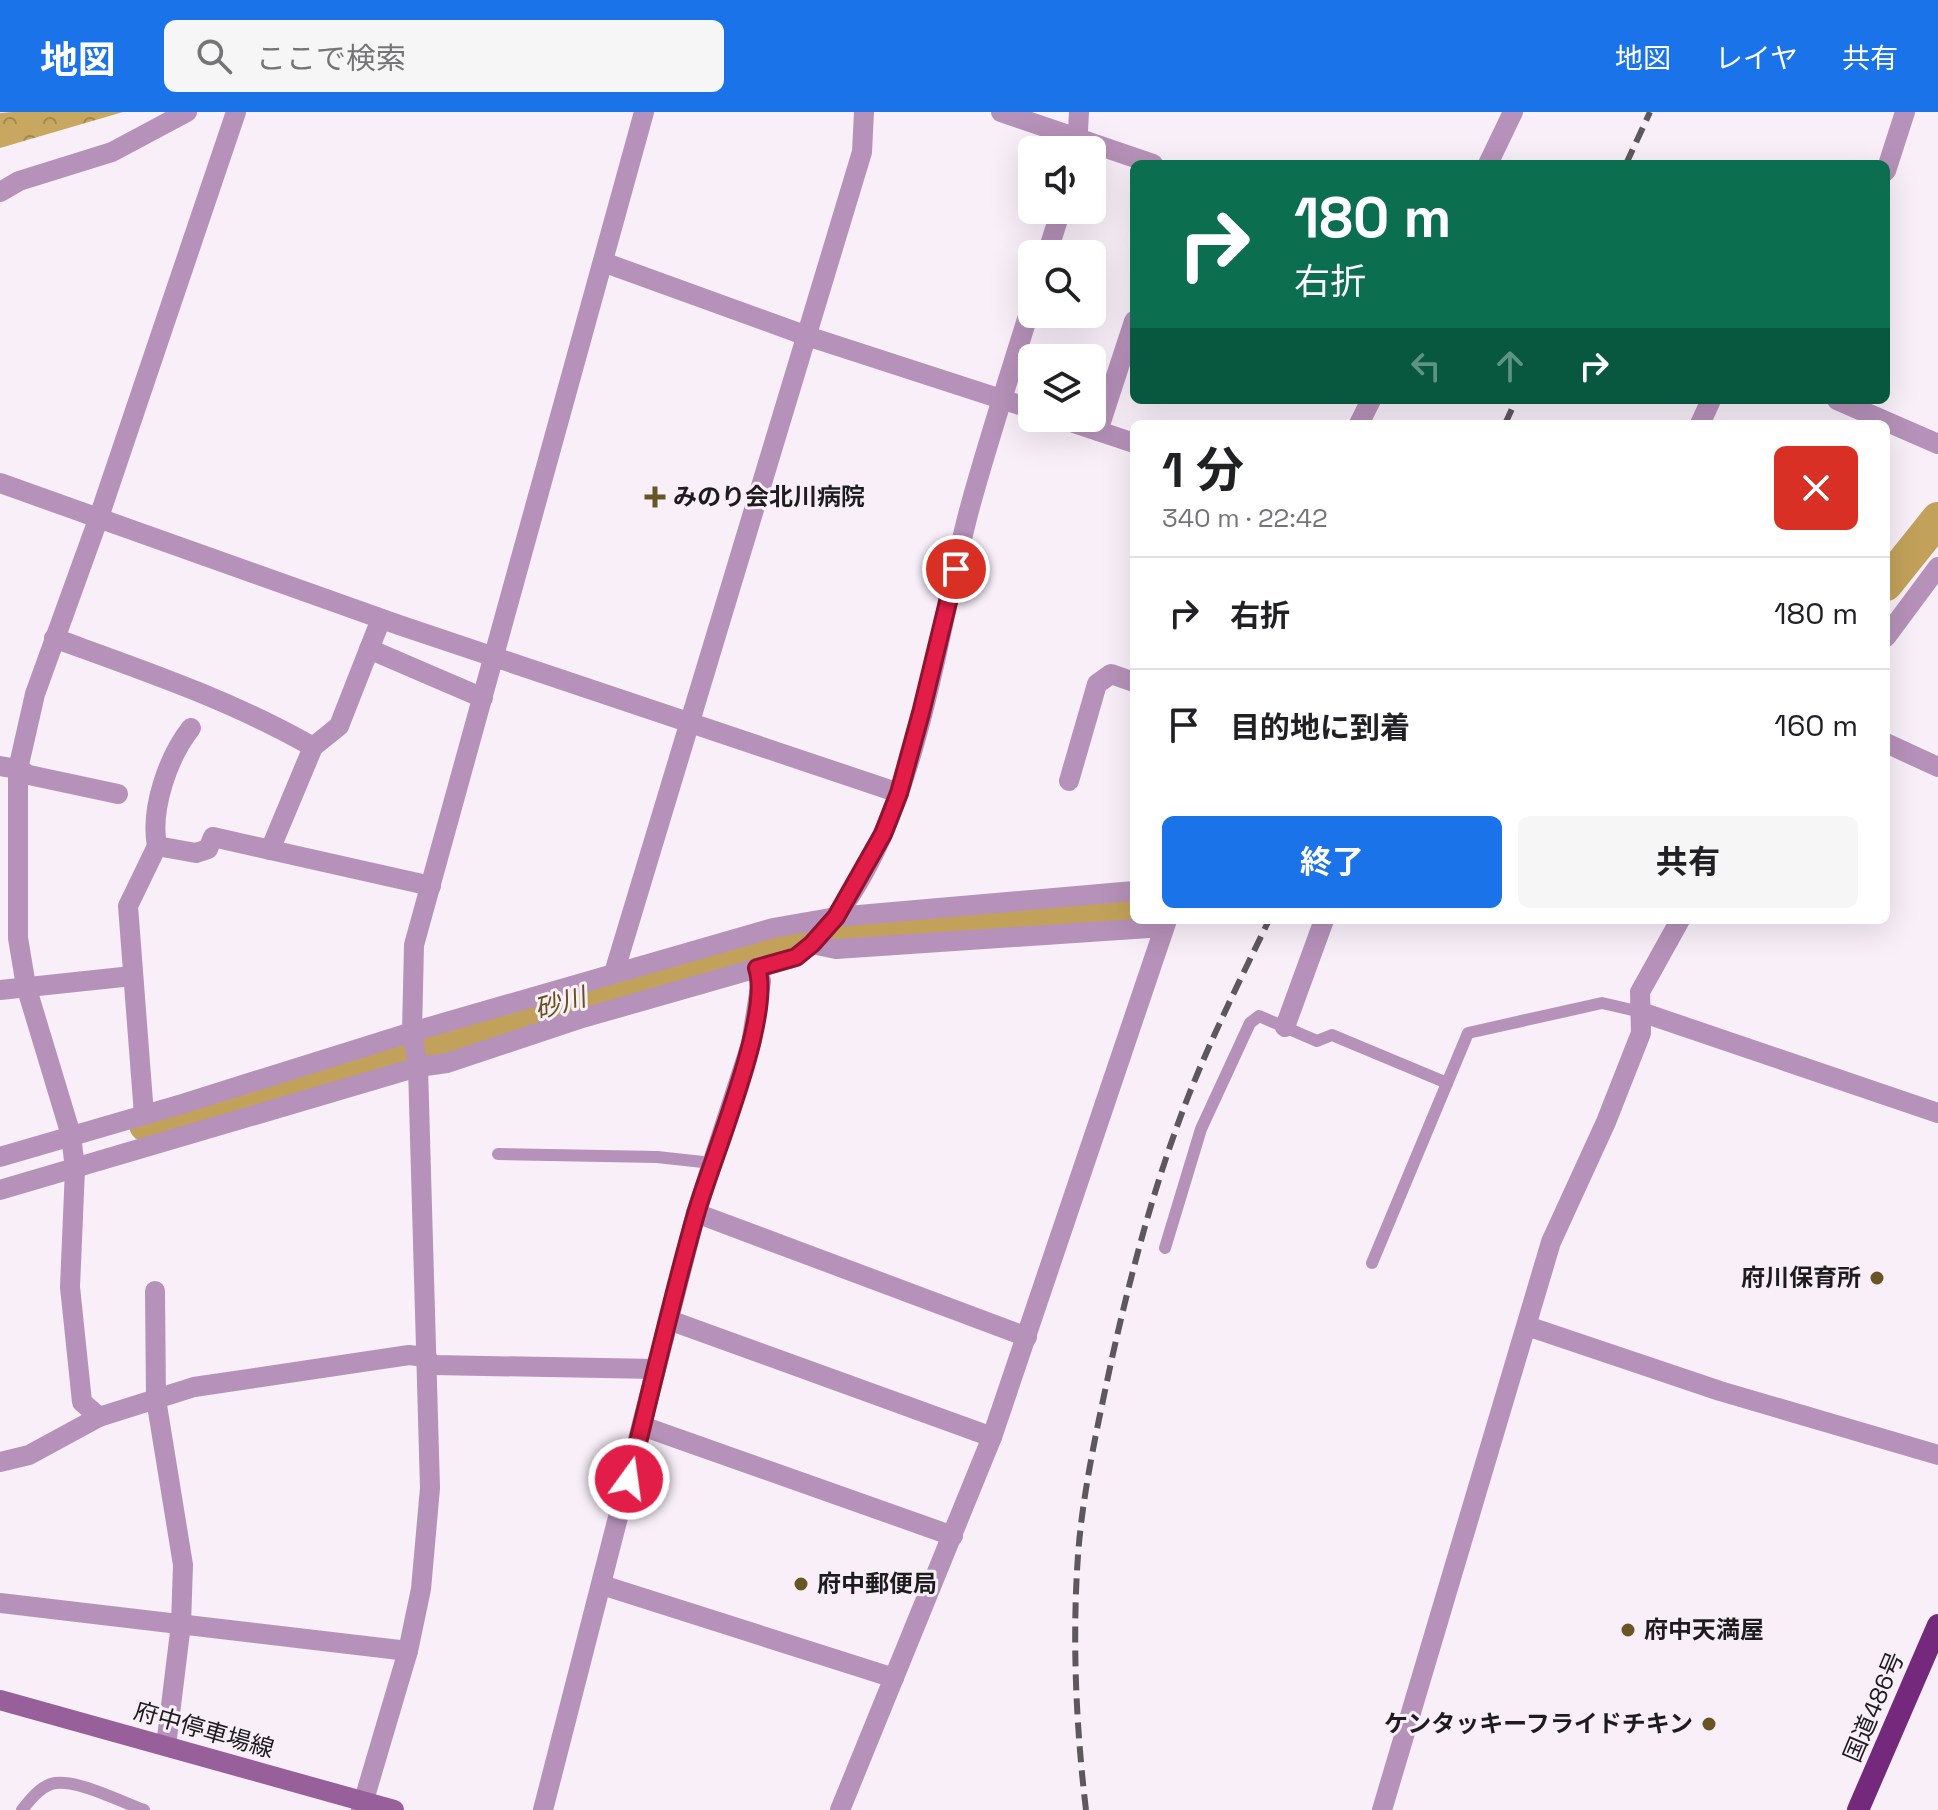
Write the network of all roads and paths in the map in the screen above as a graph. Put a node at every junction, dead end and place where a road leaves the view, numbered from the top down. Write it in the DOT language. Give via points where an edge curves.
graph roads {
  1 [pos="187,112"];
  2 [pos="236,112"];
  3 [pos="644,112"];
  4 [pos="864,112"];
  5 [pos="1001,112"];
  6 [pos="1079,112"];
  7 [pos="1513,112"];
  8 [pos="1905,112"];
  9 [pos="1058,136"];
  10 [pos="1078,136"];
  11 [pos="1106,152"];
  12 [pos="1138,160"];
  13 [pos="1490,160"];
  14 [pos="1890,160"];
  15 [pos="0,192"];
  16 [pos="603,262"];
  17 [pos="1024,328"];
  18 [pos="1130,333"];
  19 [pos="807,336"];
  20 [pos="1003,399"];
  21 [pos="1018,404"];
  22 [pos="1842,404"];
  23 [pos="1106,407"];
  24 [pos="1861,418"];
  25 [pos="1890,428"];
  26 [pos="1101,432"];
  27 [pos="1130,442"];
  28 [pos="1938,444"];
  29 [pos="0,483"];
  30 [pos="99,517"];
  31 [pos="1938,567"];
  32 [pos="381,619"];
  33 [pos="1890,632"];
  34 [pos="54,638"];
  35 [pos="369,649"];
  36 [pos="495,656"];
  37 [pos="1130,681"];
  38 [pos="483,698"];
  39 [pos="689,724"];
  40 [pos="191,728"];
  41 [pos="1890,745"];
  42 [pos="313,747"];
  43 [pos="9,767"];
  44 [pos="1938,767"];
  45 [pos="1069,781"];
  46 [pos="899,793"];
  47 [pos="118,794"];
  48 [pos="157,846"];
  49 [pos="270,850"];
  50 [pos="431,886"];
  51 [pos="1130,891"];
  52 [pos="836,917"];
  53 [pos="1166,924"];
  54 [pos="1323,924"];
  55 [pos="1678,924"];
  56 [pos="812,944"];
  57 [pos="757,968"];
  58 [pos="614,973"];
  59 [pos="132,976"];
  60 [pos="26,986"];
  61 [pos="0,990"];
  62 [pos="1641,1012"];
  63 [pos="1285,1027"];
  64 [pos="412,1032"];
  65 [pos="418,1067"];
  66 [pos="1447,1083"];
  67 [pos="1938,1113"];
  68 [pos="144,1115"];
  69 [pos="71,1135"];
  70 [pos="498,1154"];
  71 [pos="0,1157"];
  72 [pos="712,1163"];
  73 [pos="75,1169"];
  74 [pos="0,1190"];
  75 [pos="696,1213"];
  76 [pos="1165,1248"];
  77 [pos="1372,1263"];
  78 [pos="155,1291"];
  79 [pos="669,1320"];
  80 [pos="1527,1326"];
  81 [pos="1027,1337"];
  82 [pos="425,1357"];
  83 [pos="656,1369"];
  84 [pos="156,1399"];
  85 [pos="99,1417"];
  86 [pos="642,1426"];
  87 [pos="992,1437"];
  88 [pos="1938,1455"];
  89 [pos="0,1462"];
  90 [pos="953,1536"];
  91 [pos="602,1585"];
  92 [pos="0,1603"];
  93 [pos="181,1624"];
  94 [pos="1938,1625"];
  95 [pos="408,1651"];
  96 [pos="894,1678"];
  97 [pos="0,1700"];
  98 [pos="166,1746"];
  99 [pos="362,1806"];
  100 [pos="22,1810"];
  101 [pos="144,1810"];
  102 [pos="394,1810"];
  103 [pos="543,1810"];
  104 [pos="840,1810"];
  105 [pos="1382,1810"];
  106 [pos="1858,1810"];
  1 -- 15 [label="street" via="112,152"];
  2 -- 30 [label="street"];
  3 -- 16 [label="street"];
  4 -- 19 [label="street" via="862,152"];
  5 -- 9 [label="street"];
  6 -- 10 [label="street"];
  7 -- 13 [label="street"];
  8 -- 14 [label="street"];
  11 -- 12 [label="street"];
  16 -- 19 [label="street"];
  16 -- 36 [label="street"];
  17 -- 20 [label="street"];
  18 -- 23 [label="street"];
  19 -- 20 [label="street"];
  19 -- 39 [label="street"];
  20 -- 21 [label="street"];
  20 -- 46 [label="street" via="970,508"];
  22 -- 24 [label="street"];
  25 -- 28 [label="street"];
  26 -- 27 [label="street"];
  29 -- 30 [label="street"];
  30 -- 32 [label="street"];
  30 -- 34 [label="street"];
  31 -- 33 [label="street"];
  32 -- 35 [label="street"];
  32 -- 36 [label="street"];
  34 -- 42 [label="street" via="270,722"];
  34 -- 43 [label="street"];
  35 -- 38 [label="street"];
  35 -- 42 [label="street" via="339,726"];
  36 -- 38 [label="street"];
  36 -- 39 [label="street"];
  37 -- 45 [label="street" via="1111,674 1097,684"];
  38 -- 50 [label="street"];
  39 -- 46 [label="street"];
  39 -- 58 [label="street"];
  40 -- 48 [label="street" via="179,744 163,789 154,829"];
  41 -- 44 [label="street"];
  42 -- 49 [label="street"];
  43 -- 47 [label="street"];
  43 -- 60 [label="street" via="18,938"];
  46 -- 52 [label="street" via="883,834"];
  48 -- 49 [label="street" via="196,853 208,849 213,837"];
  48 -- 59 [label="street" via="128,906"];
  49 -- 50 [label="street"];
  50 -- 64 [label="street" via="414,945"];
  51 -- 52 [label="street"];
  52 -- 56 [label="street"];
  52 -- 58 [label="street" via="773,928"];
  53 -- 56 [label="street" via="836,949"];
  53 -- 81 [label="street"];
  54 -- 63 [label="street"];
  55 -- 62 [label="street" via="1640,992"];
  56 -- 57 [label="street" via="796,957"];
  57 -- 65 [label="street" via="447,1063"];
  57 -- 72 [label="street" via="761,981 751,1044"];
  58 -- 64 [label="street"];
  59 -- 60 [label="street"];
  59 -- 68 [label="street"];
  60 -- 61 [label="street"];
  60 -- 69 [label="street"];
  62 -- 66 [label="lane" via="1602,1003 1468,1033"];
  62 -- 67 [label="street"];
  62 -- 80 [label="street" via="1641,1033 1551,1242"];
  63 -- 66 [label="lane" via="1317,1041 1332,1035"];
  63 -- 76 [label="lane" via="1259,1016 1250,1023 1201,1129"];
  64 -- 65 [label="street"];
  64 -- 68 [label="street"];
  65 -- 73 [label="street"];
  65 -- 82 [label="street"];
  66 -- 77 [label="lane"];
  68 -- 69 [label="street"];
  69 -- 71 [label="street"];
  69 -- 73 [label="street"];
  70 -- 72 [label="lane"];
  72 -- 75 [label="street"];
  73 -- 74 [label="street"];
  73 -- 85 [label="street" via="70,1287 82,1402"];
  75 -- 79 [label="street"];
  75 -- 81 [label="street"];
  78 -- 84 [label="street"];
  79 -- 83 [label="street"];
  79 -- 87 [label="street"];
  80 -- 88 [label="street" via="1720,1391"];
  80 -- 105 [label="street"];
  81 -- 87 [label="street"];
  82 -- 83 [label="street" via="433,1365"];
  82 -- 84 [label="street" via="409,1355 194,1387"];
  82 -- 95 [label="street" via="430,1488 421,1589"];
  83 -- 86 [label="street"];
  84 -- 85 [label="street"];
  84 -- 93 [label="street" via="183,1565"];
  85 -- 89 [label="street" via="29,1455"];
  86 -- 90 [label="street"];
  86 -- 91 [label="street"];
  87 -- 90 [label="street"];
  90 -- 96 [label="street"];
  91 -- 96 [label="street"];
  91 -- 103 [label="street"];
  92 -- 93 [label="street"];
  93 -- 95 [label="street"];
  93 -- 98 [label="street"];
  94 -- 106 [label="highway, 国道486号"];
  95 -- 99 [label="street"];
  96 -- 104 [label="street"];
  97 -- 98 [label="main road, 府中停車場線"];
  98 -- 99 [label="main road, 府中停車場線"];
  99 -- 102 [label="main road, 府中停車場線"];
  100 -- 101 [label="lane" via="51,1784 74,1784"];
}
